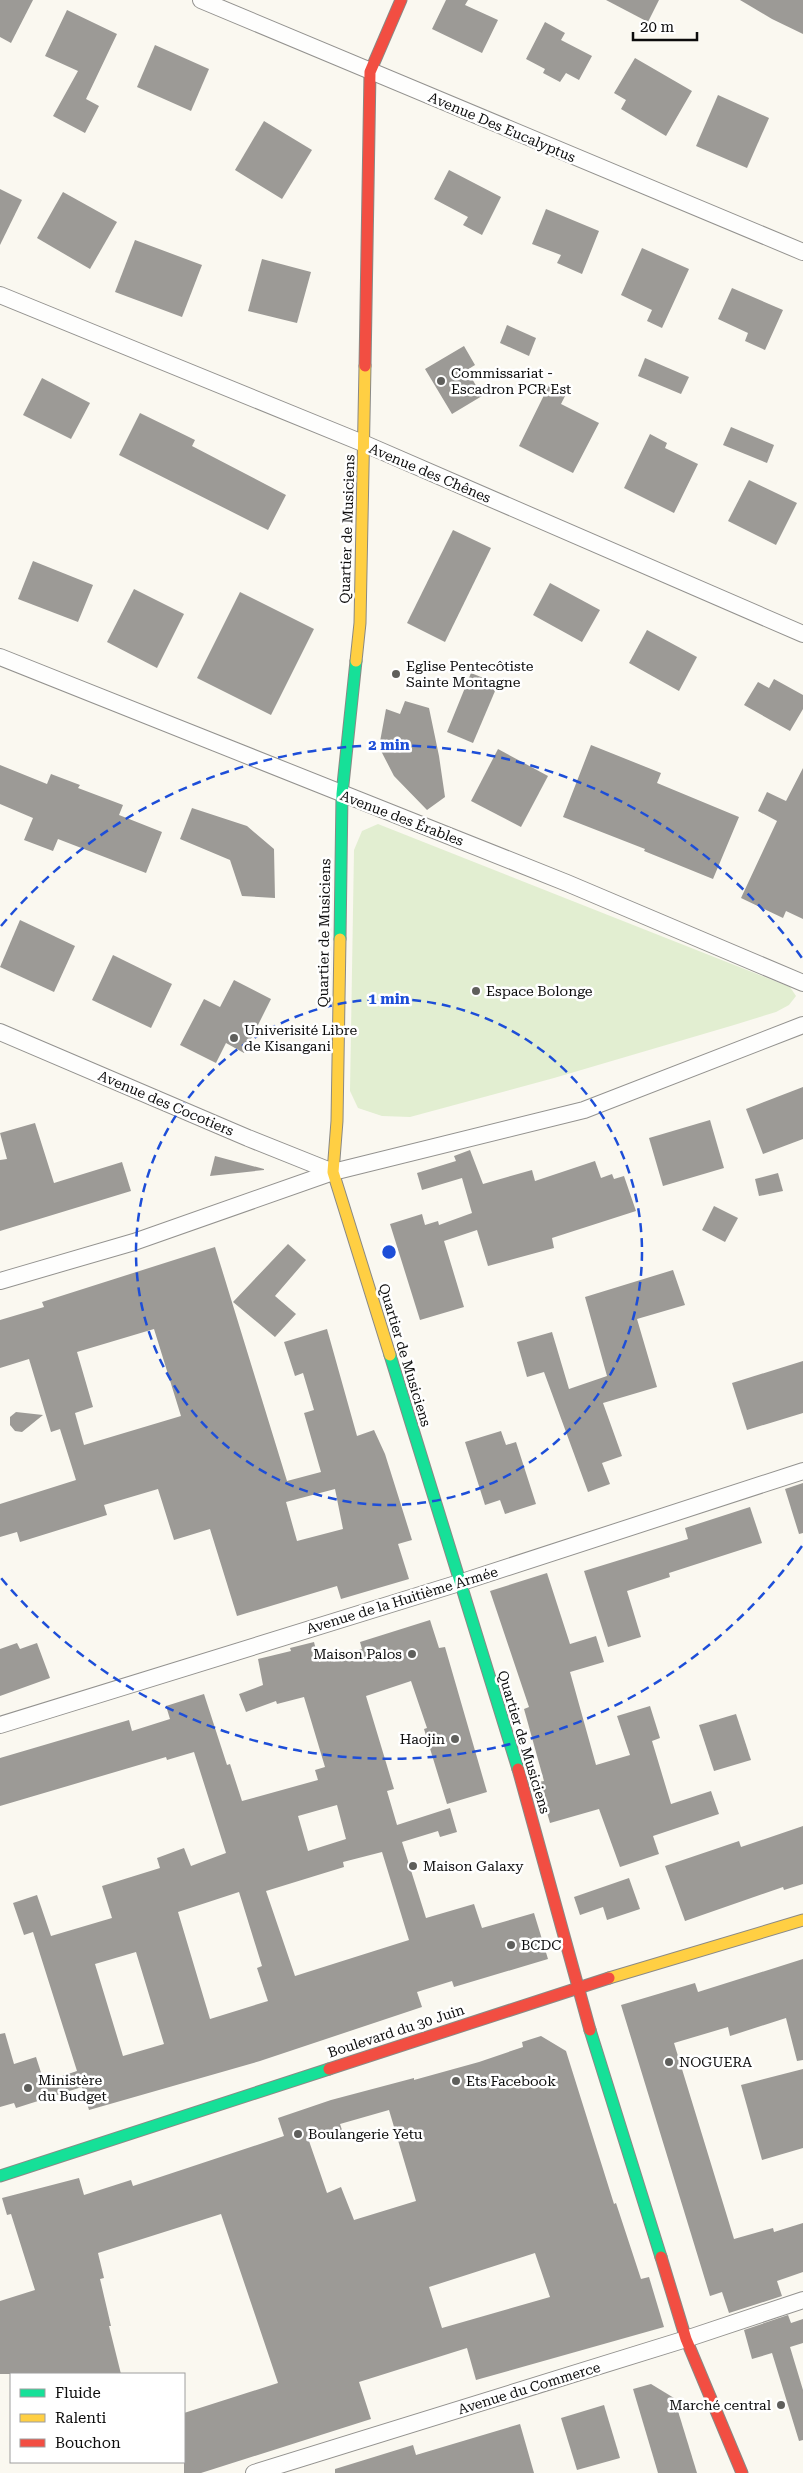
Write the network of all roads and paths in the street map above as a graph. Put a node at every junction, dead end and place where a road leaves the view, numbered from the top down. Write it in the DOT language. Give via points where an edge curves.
graph roads {
  1 [pos="201,0"];
  2 [pos="401,0"];
  3 [pos="370,72"];
  4 [pos="803,252"];
  5 [pos="0,295"];
  6 [pos="365,444"];
  7 [pos="803,634"];
  8 [pos="0,656"];
  9 [pos="342,794"];
  10 [pos="803,983"];
  11 [pos="803,1025"];
  12 [pos="0,1032"];
  13 [pos="334,1172"];
  14 [pos="0,1280"];
  15 [pos="803,1471"];
  16 [pos="459,1583"];
  17 [pos="0,1725"];
  18 [pos="803,1920"];
  19 [pos="577,1988"];
  20 [pos="0,2176"];
  21 [pos="803,2300"];
  22 [pos="686,2339"];
  23 [pos="254,2473"];
  24 [pos="742,2473"];
  1 -- 3 [label="street, Avenue Des Eucalyptus"];
  2 -- 3 [label="street, Quartier de Musiciens"];
  3 -- 4 [label="street, Avenue Des Eucalyptus"];
  3 -- 6 [label="street, Quartier de Musiciens"];
  5 -- 6 [label="street, Avenue des Chênes"];
  6 -- 7 [label="street, Avenue des Chênes"];
  6 -- 9 [label="street, Quartier de Musiciens" via="360,623"];
  8 -- 9 [label="street, Avenue des Érables"];
  9 -- 10 [label="street, Avenue des Érables" via="567,883"];
  9 -- 13 [label="street, Quartier de Musiciens"];
  11 -- 13 [label="street" via="584,1110"];
  12 -- 13 [label="street, Avenue des Cocotiers"];
  13 -- 14 [label="street" via="134,1242"];
  13 -- 16 [label="street, Quartier de Musiciens"];
  15 -- 16 [label="street, Avenue de la Huitième Armée"];
  16 -- 17 [label="street, Avenue de la Huitième Armée"];
  16 -- 19 [label="street, Quartier de Musiciens" via="523,1785"];
  18 -- 19 [label="street, Boulevard du 30 Juin"];
  19 -- 20 [label="street, Boulevard du 30 Juin"];
  19 -- 22 [label="street, Quartier de Musiciens"];
  21 -- 22 [label="street, Avenue du Commerce"];
  22 -- 23 [label="street, Avenue du Commerce"];
  22 -- 24 [label="street, Quartier de Musiciens"];
}
